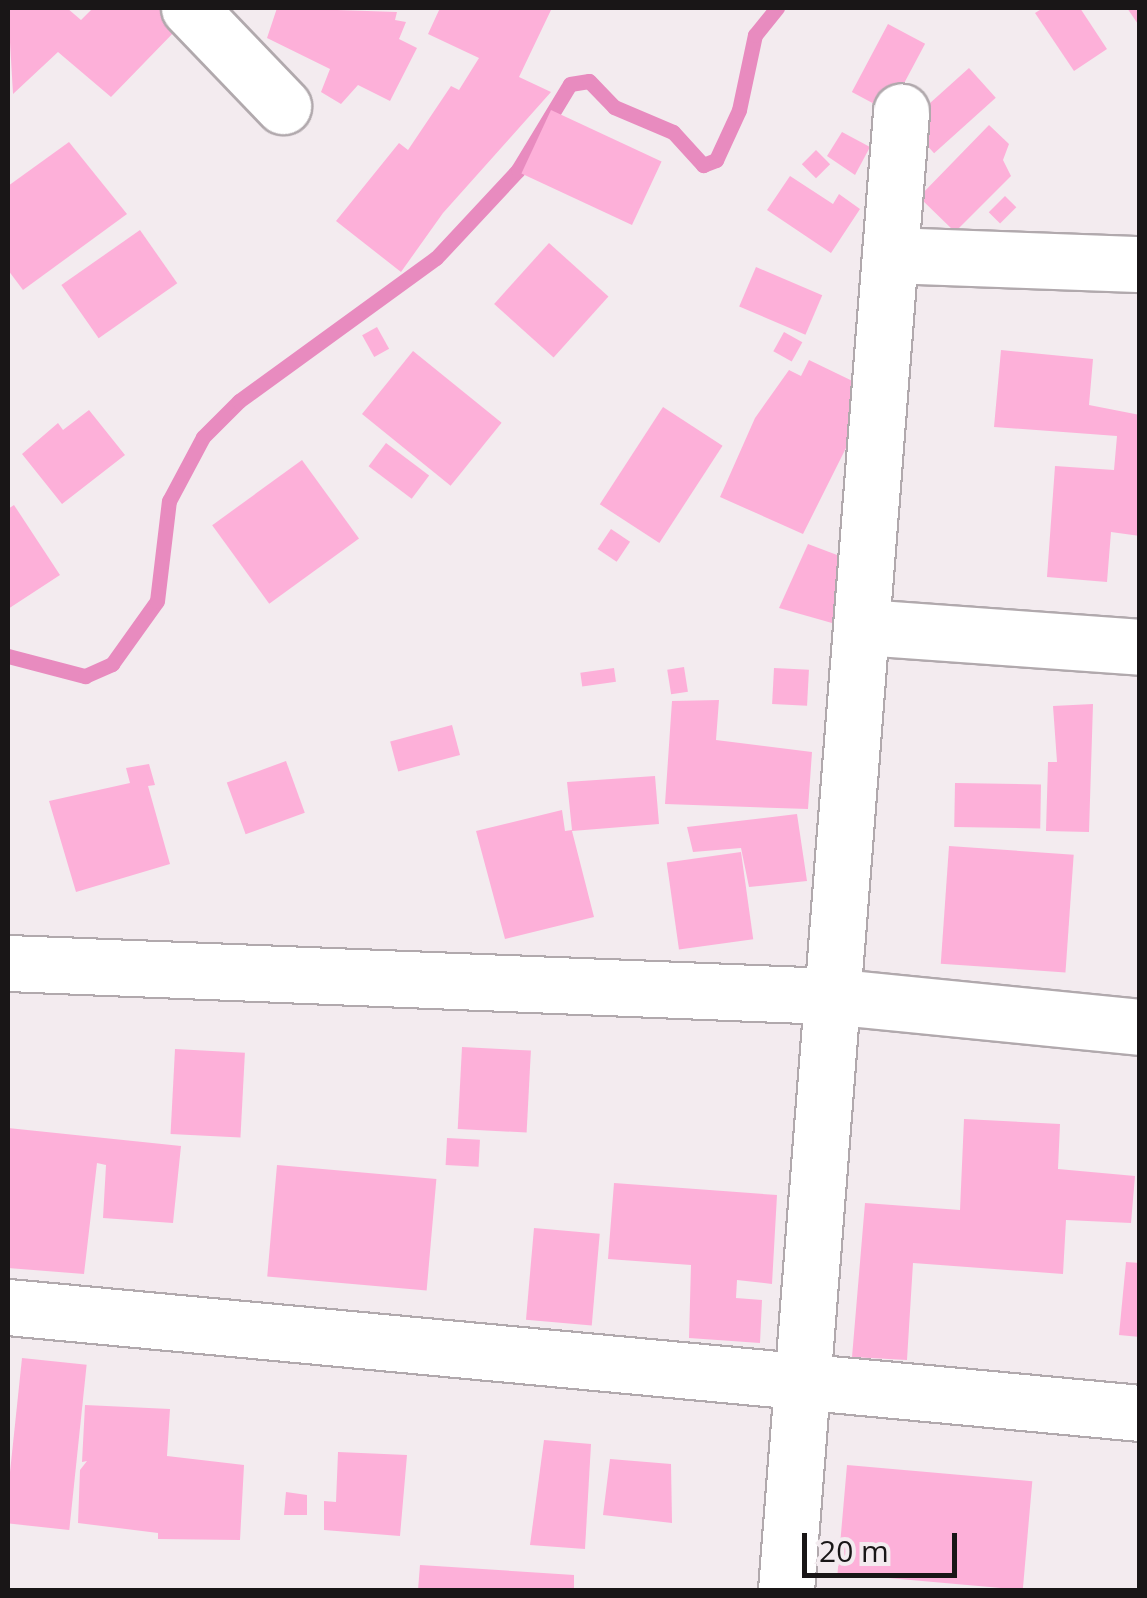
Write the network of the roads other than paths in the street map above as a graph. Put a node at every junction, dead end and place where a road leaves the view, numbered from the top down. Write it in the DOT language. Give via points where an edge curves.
graph roads {
  1 [pos="189,8"];
  2 [pos="282,106"];
  3 [pos="901,111"];
  4 [pos="890,255"];
  5 [pos="1140,264"];
  6 [pos="863,627"];
  7 [pos="1140,647"];
  8 [pos="8,962"];
  9 [pos="830,996"];
  10 [pos="1140,1027"];
  11 [pos="8,1307"];
  12 [pos="803,1386"];
  13 [pos="1140,1413"];
  14 [pos="786,1590"];
  1 -- 2 [label="street"];
  3 -- 4 [label="street"];
  4 -- 5 [label="street"];
  4 -- 6 [label="street"];
  6 -- 7 [label="street"];
  6 -- 9 [label="street"];
  8 -- 9 [label="street"];
  9 -- 10 [label="street"];
  9 -- 12 [label="street"];
  11 -- 12 [label="street"];
  12 -- 13 [label="street"];
  12 -- 14 [label="street"];
}
